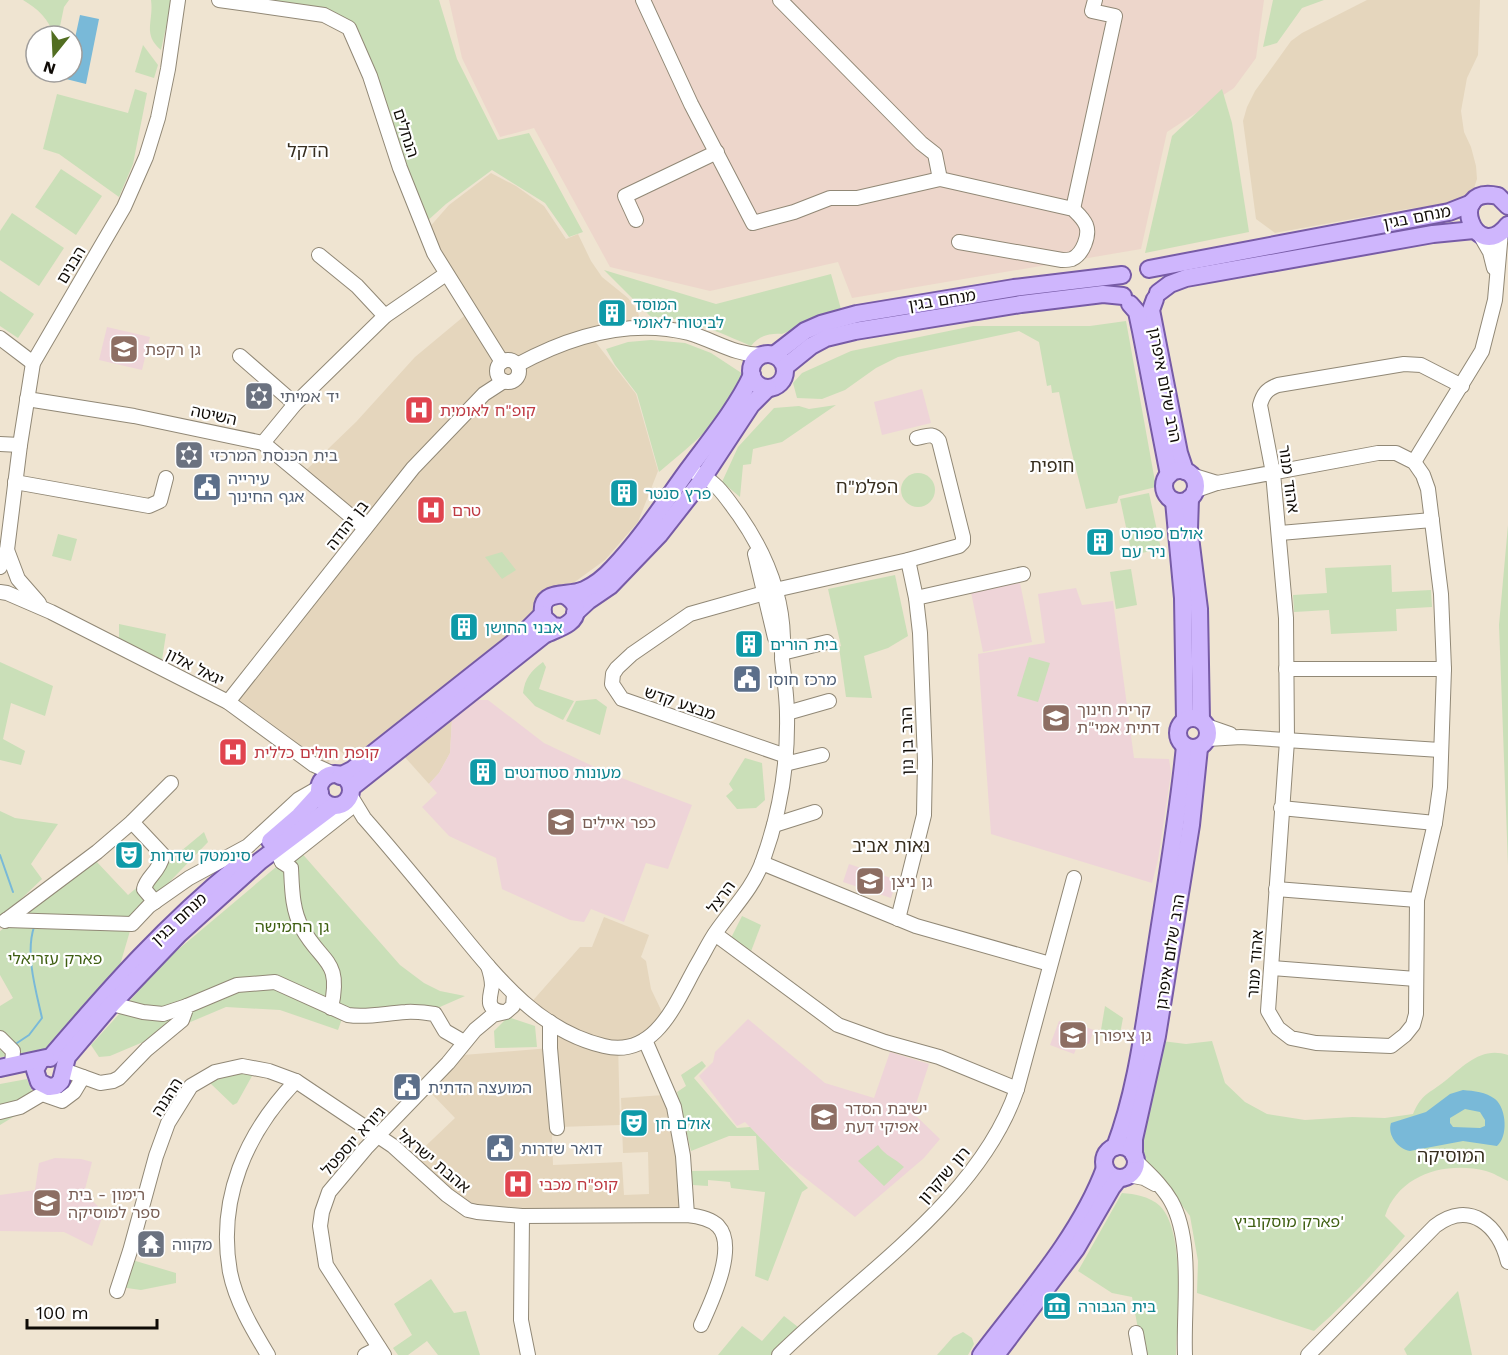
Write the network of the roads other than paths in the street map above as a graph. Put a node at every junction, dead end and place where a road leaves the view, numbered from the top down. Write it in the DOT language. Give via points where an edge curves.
graph roads {
  1 [pos="178,0"];
  2 [pos="219,0"];
  3 [pos="643,0"];
  4 [pos="780,0"];
  5 [pos="1095,0"];
  6 [pos="717,152"];
  7 [pos="940,179"];
  8 [pos="1507,202"];
  9 [pos="1472,203"];
  10 [pos="1073,209"];
  11 [pos="636,220"];
  12 [pos="1504,229"];
  13 [pos="1477,231"];
  14 [pos="959,242"];
  15 [pos="319,255"];
  16 [pos="1149,268"];
  17 [pos="446,274"];
  18 [pos="1122,275"];
  19 [pos="1497,279"];
  20 [pos="1156,296"];
  21 [pos="1126,300"];
  22 [pos="385,316"];
  23 [pos="0,338"];
  24 [pos="724,348"];
  25 [pos="240,356"];
  26 [pos="774,359"];
  27 [pos="502,362"];
  28 [pos="33,363"];
  29 [pos="518,365"];
  30 [pos="752,373"];
  31 [pos="504,381"];
  32 [pos="1462,386"];
  33 [pos="768,388"];
  34 [pos="27,399"];
  35 [pos="296,404"];
  36 [pos="917,438"];
  37 [pos="263,443"];
  38 [pos="0,444"];
  39 [pos="20,445"];
  40 [pos="1414,462"];
  41 [pos="1182,473"];
  42 [pos="1273,473"];
  43 [pos="697,477"];
  44 [pos="166,478"];
  45 [pos="15,482"];
  46 [pos="1217,483"];
  47 [pos="1186,497"];
  48 [pos="1432,520"];
  49 [pos="365,528"];
  50 [pos="1280,533"];
  51 [pos="8,549"];
  52 [pos="908,560"];
  53 [pos="0,568"];
  54 [pos="1023,574"];
  55 [pos="16,576"];
  56 [pos="770,591"];
  57 [pos="4,592"];
  58 [pos="564,595"];
  59 [pos="916,598"];
  60 [pos="51,612"];
  61 [pos="543,614"];
  62 [pos="575,614"];
  63 [pos="560,627"];
  64 [pos="827,642"];
  65 [pos="782,653"];
  66 [pos="1286,669"];
  67 [pos="1444,669"];
  68 [pos="829,701"];
  69 [pos="228,702"];
  70 [pos="787,713"];
  71 [pos="1198,733"];
  72 [pos="1287,741"];
  73 [pos="1440,750"];
  74 [pos="822,755"];
  75 [pos="785,760"];
  76 [pos="171,783"];
  77 [pos="336,792"];
  78 [pos="1281,808"];
  79 [pos="815,813"];
  80 [pos="132,822"];
  81 [pos="1435,823"];
  82 [pos="774,825"];
  83 [pos="279,856"];
  84 [pos="762,863"];
  85 [pos="1074,878"];
  86 [pos="1276,889"];
  87 [pos="1417,900"];
  88 [pos="155,902"];
  89 [pos="898,920"];
  90 [pos="3,923"];
  91 [pos="715,934"];
  92 [pos="487,964"];
  93 [pos="1050,964"];
  94 [pos="1272,968"];
  95 [pos="1416,979"];
  96 [pos="512,991"];
  97 [pos="489,995"];
  98 [pos="112,1004"];
  99 [pos="187,1006"];
  100 [pos="331,1008"];
  101 [pos="504,1012"];
  102 [pos="550,1022"];
  103 [pos="475,1030"];
  104 [pos="0,1038"];
  105 [pos="645,1040"];
  106 [pos="464,1042"];
  107 [pos="42,1065"];
  108 [pos="6,1067"];
  109 [pos="64,1069"];
  110 [pos="83,1077"];
  111 [pos="0,1078"];
  112 [pos="296,1081"];
  113 [pos="1017,1089"];
  114 [pos="0,1112"];
  115 [pos="557,1128"];
  116 [pos="378,1136"];
  117 [pos="1115,1147"];
  118 [pos="1134,1157"];
  119 [pos="1105,1168"];
  120 [pos="1124,1177"];
  121 [pos="1164,1190"];
  122 [pos="687,1215"];
  123 [pos="522,1216"];
  124 [pos="1508,1262"];
  125 [pos="117,1291"];
  126 [pos="701,1325"];
  127 [pos="1136,1333"];
  128 [pos="382,1351"];
  129 [pos="268,1355"];
  130 [pos="365,1355"];
  131 [pos="528,1355"];
  132 [pos="779,1355"];
  133 [pos="981,1355"];
  134 [pos="996,1355"];
  135 [pos="1140,1355"];
  136 [pos="1185,1355"];
  137 [pos="1308,1355"];
  1 -- 28 [label="street, הבנים" via="168,69 146,157 124,207"];
  2 -- 17 [label="street, הנחלים" via="324,15 349,28 370,76 423,228"];
  3 -- 6 [label="street"];
  4 -- 7 [label="street" via="935,154"];
  5 -- 10 [label="street" via="1092,11 1115,16"];
  6 -- 7 [label="street" via="753,223 830,198 857,198"];
  6 -- 11 [label="street" via="625,196"];
  7 -- 10 [label="street"];
  8 -- 9 [label="main road, מנחם בגין" via="1486,195"];
  9 -- 13 [label="main road" via="1468,218"];
  9 -- 16 [label="main road, מנחם בגין" via="1449,212"];
  10 -- 14 [label="street" via="1087,228 1086,240 1072,259"];
  12 -- 13 [label="main road, מנחם בגין" via="1491,236"];
  12 -- 19 [label="street"];
  13 -- 19 [label="street" via="1490,252"];
  13 -- 20 [label="main road, מנחם בגין" via="1433,234 1186,278 1170,284"];
  15 -- 22 [label="street" via="357,286"];
  16 -- 18 [label="main road" via="1134,266"];
  16 -- 20 [label="main road" via="1158,281"];
  17 -- 22 [label="street"];
  17 -- 27 [label="street, הנחלים"];
  18 -- 21 [label="main road" via="1120,284"];
  18 -- 26 [label="main road, מנחם בגין" via="857,314 805,331"];
  19 -- 32 [label="street" via="1482,351"];
  20 -- 21 [label="main road" via="1141,306"];
  20 -- 41 [label="main road, הרב שלום איפרגן" via="1151,310"];
  21 -- 26 [label="main road, מנחם בגין" via="1103,294 855,331"];
  21 -- 41 [label="main road, הרב שלום איפרגן" via="1137,312"];
  22 -- 35 [label="street"];
  23 -- 28 [label="street"];
  24 -- 26 [label="street"];
  24 -- 29 [label="street" via="690,334 634,328 590,334"];
  24 -- 30 [label="street"];
  25 -- 35 [label="street"];
  26 -- 30 [label="main road" via="755,361"];
  26 -- 33 [label="main road" via="785,373 782,381"];
  27 -- 29 [label="street" via="508,360"];
  27 -- 31 [label="street" via="497,372"];
  28 -- 34 [label="street, הבנים"];
  29 -- 31 [label="street" via="517,378"];
  30 -- 33 [label="main road" via="758,385"];
  30 -- 43 [label="main road"];
  31 -- 49 [label="street, בן יהודה" via="484,394 437,443"];
  32 -- 40 [label="street"];
  32 -- 42 [label="street, אהוד מנור" via="1421,365 1404,364 1270,388 1260,405"];
  33 -- 43 [label="main road"];
  34 -- 37 [label="street, השיטה"];
  34 -- 39 [label="street, הבנים"];
  35 -- 37 [label="street"];
  36 -- 52 [label="street" via="931,434 939,441 963,542"];
  37 -- 49 [label="street, השיטה"];
  38 -- 39 [label="street"];
  39 -- 45 [label="street, הבנים"];
  40 -- 42 [label="street" via="1396,453 1378,453"];
  40 -- 48 [label="street, אהוד מנור" via="1424,475"];
  41 -- 46 [label="street"];
  41 -- 47 [label="main road" via="1195,483"];
  41 -- 47 [label="main road" via="1165,481 1164,488 1168,495"];
  42 -- 46 [label="street"];
  42 -- 50 [label="street, אהוד מנור"];
  43 -- 56 [label="street, הרצל" via="716,496 730,503 754,536 764,555"];
  43 -- 58 [label="main road" via="657,514 612,569 584,591"];
  43 -- 62 [label="main road" via="659,535 610,586"];
  44 -- 45 [label="street" via="160,501 150,506"];
  45 -- 51 [label="street, הבנים"];
  46 -- 47 [label="street"];
  47 -- 71 [label="main road, הרב שלום איפרגן" via="1199,609"];
  48 -- 50 [label="street"];
  48 -- 67 [label="street, אהוד מנור" via="1441,594"];
  49 -- 69 [label="street, בן יהודה"];
  50 -- 66 [label="street, אהוד מנור"];
  51 -- 53 [label="street, הבנים"];
  51 -- 55 [label="street, הבנים"];
  52 -- 56 [label="street"];
  52 -- 59 [label="street, הרב בן נון"];
  53 -- 55 [label="street" via="7,568"];
  54 -- 59 [label="street"];
  55 -- 57 [label="street" via="16,587"];
  55 -- 60 [label="street, יגאל אלון"];
  56 -- 65 [label="street, הרצל" via="783,638"];
  56 -- 75 [label="street, מבצע קדש" via="690,614 632,654 617,668 612,684 628,702"];
  57 -- 60 [label="street, יגאל אלון"];
  58 -- 61 [label="main road" via="548,598"];
  58 -- 62 [label="main road" via="573,601"];
  59 -- 89 [label="street, הרב בן נון" via="924,712 924,815"];
  60 -- 69 [label="street, יגאל אלון"];
  61 -- 63 [label="main road" via="549,623"];
  61 -- 77 [label="main road, מנחם בגין" via="518,639 352,770"];
  62 -- 63 [label="main road"];
  63 -- 77 [label="main road, מנחם בגין" via="544,635 354,784"];
  64 -- 65 [label="street"];
  65 -- 70 [label="street, הרצל"];
  66 -- 67 [label="street"];
  66 -- 72 [label="street, אהוד מנור"];
  67 -- 73 [label="street, אהוד מנור"];
  68 -- 70 [label="street"];
  69 -- 77 [label="street, יגאל אלון" via="314,765"];
  70 -- 75 [label="street, הרצל"];
  71 -- 72 [label="street"];
  71 -- 117 [label="main road, הרב שלום איפרגן" via="1176,831 1131,1096"];
  71 -- 118 [label="main road, הרב שלום איפרגן" via="1187,855 1157,1036 1134,1139"];
  72 -- 73 [label="street"];
  72 -- 78 [label="street, אהוד מנור"];
  73 -- 81 [label="street, אהוד מנור"];
  74 -- 75 [label="street"];
  75 -- 82 [label="street, הרצל"];
  76 -- 80 [label="street"];
  77 -- 83 [label="main road, מנחם בגין"];
  77 -- 88 [label="street" via="299,800 248,846 189,878"];
  77 -- 92 [label="street, הרצל" via="364,818"];
  77 -- 107 [label="main road, מנחם בגין" via="299,816 201,897 150,945"];
  78 -- 81 [label="street"];
  78 -- 86 [label="street, אהוד מנור"];
  79 -- 82 [label="street"];
  80 -- 88 [label="street" via="163,855 145,883 144,889"];
  80 -- 90 [label="street"];
  81 -- 87 [label="street, אהוד מנור"];
  82 -- 84 [label="street, הרצל"];
  83 -- 98 [label="main road, מנחם בגין" via="261,861 179,934"];
  83 -- 100 [label="street" via="291,868 295,912 332,970 336,987"];
  84 -- 89 [label="street"];
  84 -- 91 [label="street, הרצל"];
  85 -- 93 [label="street, רון שוקרון"];
  86 -- 87 [label="street"];
  86 -- 94 [label="street, אהוד מנור"];
  87 -- 95 [label="street, אהוד מנור"];
  88 -- 90 [label="street" via="132,924"];
  89 -- 93 [label="street"];
  91 -- 105 [label="street, הרצל" via="667,1018"];
  91 -- 113 [label="street" via="838,1025 939,1057"];
  92 -- 96 [label="street, הרצל"];
  92 -- 97 [label="street" via="492,982"];
  93 -- 113 [label="street, רון שוקרון"];
  94 -- 95 [label="street"];
  94 -- 95 [label="street, אהוד מנור" via="1268,1011 1278,1028 1291,1038 1316,1043 1391,1046 1399,1041 1413,1025"];
  96 -- 97 [label="street" via="497,987"];
  96 -- 101 [label="street" via="515,1002"];
  96 -- 102 [label="street, הרצל"];
  97 -- 101 [label="street" via="492,1008"];
  97 -- 103 [label="street, גיורא יוספטל"];
  98 -- 99 [label="street" via="163,1014"];
  98 -- 109 [label="main road, מנחם בגין" via="67,1057"];
  99 -- 100 [label="street" via="237,985 275,982"];
  99 -- 110 [label="street" via="182,1020 119,1078 107,1083"];
  100 -- 106 [label="street" via="356,1016 435,1014 445,1031"];
  101 -- 102 [label="street, הרצל"];
  101 -- 103 [label="street, גיורא יוספטל" via="487,1018"];
  102 -- 105 [label="street, הרצל" via="578,1038 609,1047 626,1048"];
  102 -- 115 [label="street"];
  103 -- 106 [label="street, גיורא יוספטל"];
  104 -- 108 [label="street" via="13,1051"];
  105 -- 122 [label="street" via="674,1107 683,1156"];
  106 -- 116 [label="street, גיורא יוספטל"];
  107 -- 108 [label="main road"];
  107 -- 109 [label="main road" via="59,1060"];
  107 -- 109 [label="main road" via="42,1085 53,1086 63,1079"];
  107 -- 111 [label="main road"];
  109 -- 110 [label="street"];
  110 -- 114 [label="street" via="74,1092 62,1101 42,1095"];
  112 -- 116 [label="street, ההגנה"];
  112 -- 125 [label="street, ההגנה" via="242,1066 215,1072 191,1086 168,1123 156,1156"];
  112 -- 129 [label="street" via="249,1143 234,1184 229,1216 230,1274 246,1318"];
  113 -- 132 [label="street, רון שוקרון" via="995,1139 948,1199"];
  116 -- 123 [label="street, אהבת ישראל" via="468,1210"];
  116 -- 128 [label="street, גיורא יוספטל" via="329,1192 320,1226 326,1265"];
  117 -- 118 [label="main road" via="1127,1148"];
  117 -- 119 [label="main road" via="1105,1155"];
  118 -- 120 [label="main road" via="1135,1167"];
  118 -- 121 [label="street"];
  119 -- 120 [label="main road" via="1110,1174"];
  119 -- 133 [label="main road" via="1072,1232"];
  120 -- 121 [label="street" via="1144,1178"];
  120 -- 134 [label="main road" via="1076,1249"];
  121 -- 136 [label="street" via="1184,1238"];
  122 -- 123 [label="street, אהבת ישראל"];
  122 -- 126 [label="street, אהבת ישראל" via="703,1217 718,1226 726,1249"];
  123 -- 131 [label="street" via="521,1320"];
  124 -- 137 [label="street" via="1505,1248 1491,1227 1468,1216 1445,1218"];
  127 -- 135 [label="street"];
  128 -- 130 [label="street"];
}
